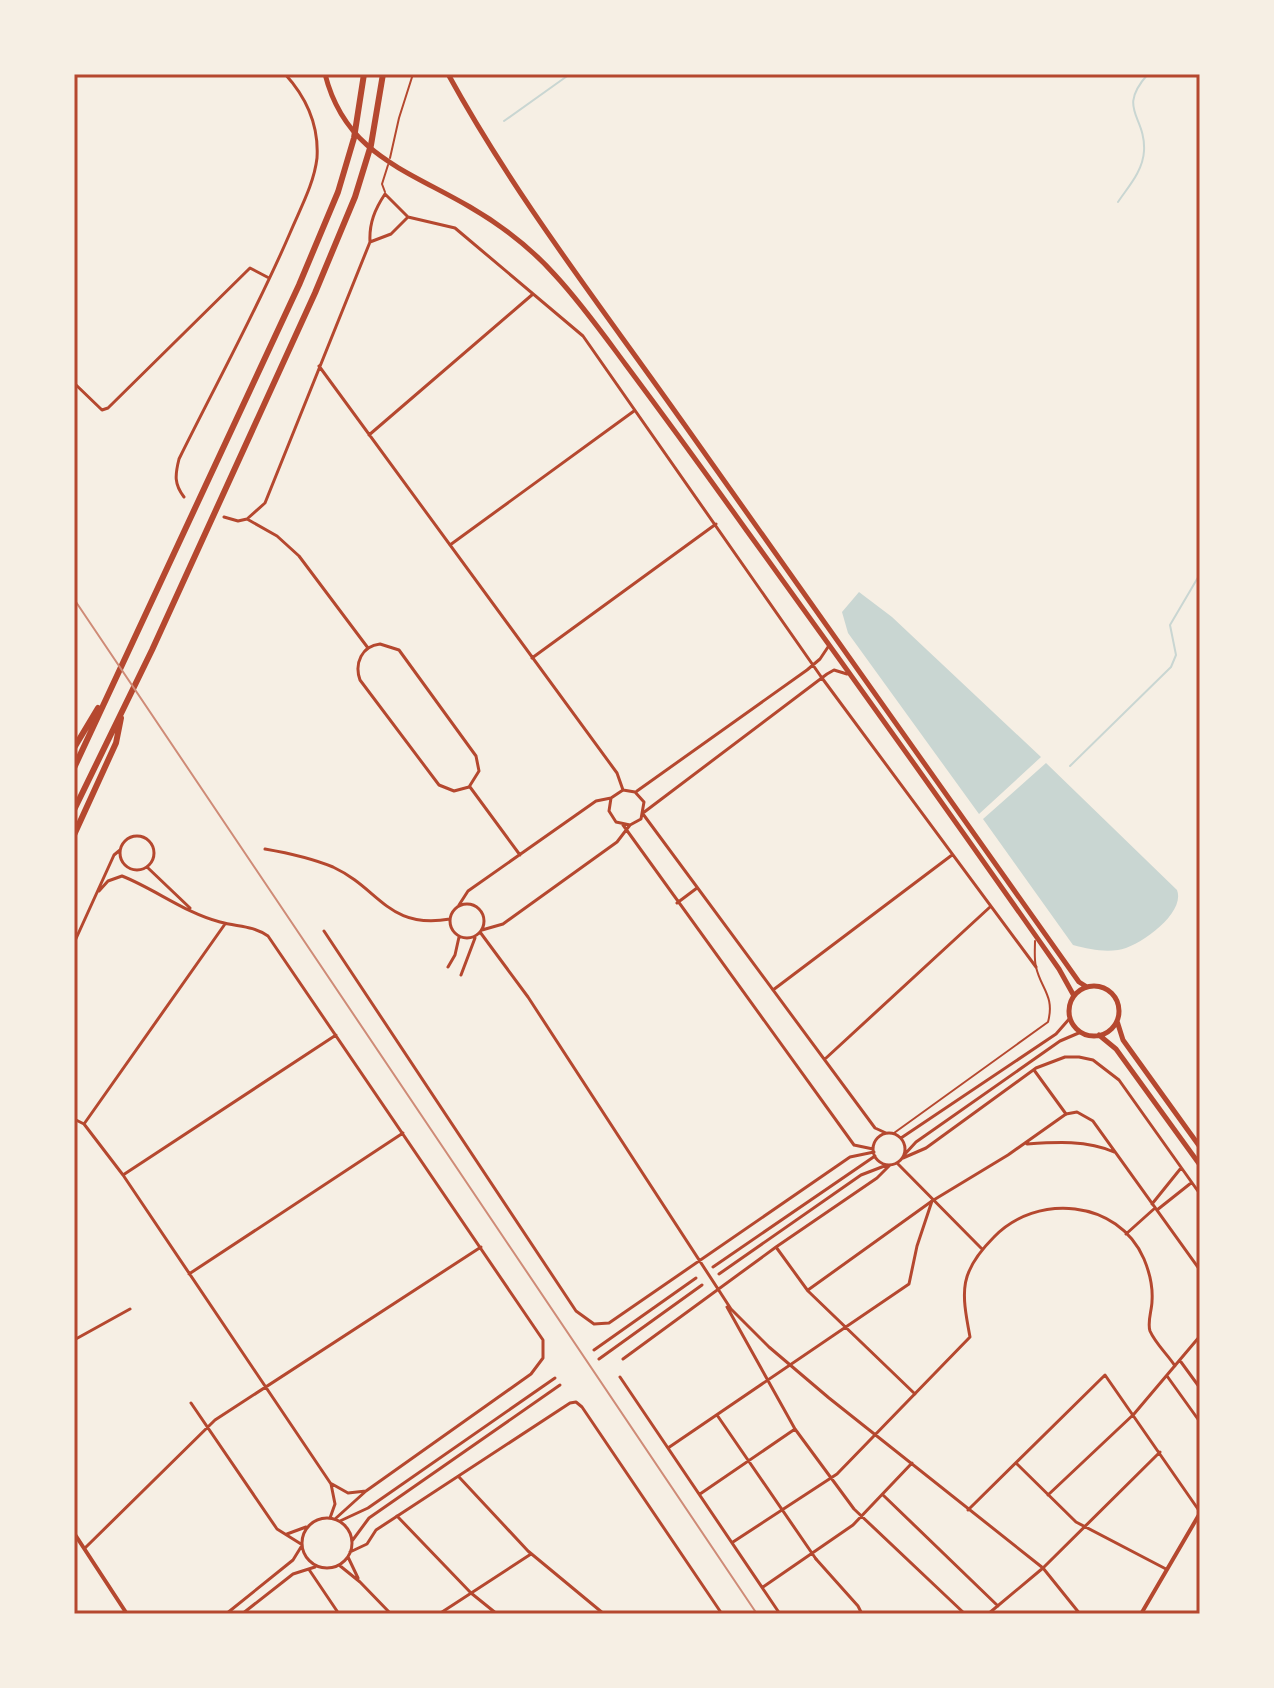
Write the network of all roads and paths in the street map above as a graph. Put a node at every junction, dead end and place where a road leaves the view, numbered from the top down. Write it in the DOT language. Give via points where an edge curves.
graph roads {
  1 [pos="285,74"];
  2 [pos="325,74"];
  3 [pos="364,74"];
  4 [pos="383,74"];
  5 [pos="413,74"];
  6 [pos="448,74"];
  7 [pos="385,194"];
  8 [pos="408,217"];
  9 [pos="370,242"];
  10 [pos="269,278"];
  11 [pos="533,294"];
  12 [pos="319,366"];
  13 [pos="74,383"];
  14 [pos="635,410"];
  15 [pos="369,435"];
  16 [pos="184,497"];
  17 [pos="224,517"];
  18 [pos="247,519"];
  19 [pos="716,524"];
  20 [pos="450,545"];
  21 [pos="828,643"];
  22 [pos="368,648"];
  23 [pos="532,658"];
  24 [pos="814,664"];
  25 [pos="852,676"];
  26 [pos="822,678"];
  27 [pos="107,695"];
  28 [pos="124,707"];
  29 [pos="74,748"];
  30 [pos="74,768"];
  31 [pos="469,787"];
  32 [pos="623,790"];
  33 [pos="635,792"];
  34 [pos="611,798"];
  35 [pos="74,810"];
  36 [pos="643,814"];
  37 [pos="623,825"];
  38 [pos="630,825"];
  39 [pos="626,831"];
  40 [pos="74,835"];
  41 [pos="265,849"];
  42 [pos="120,850"];
  43 [pos="520,855"];
  44 [pos="952,855"];
  45 [pos="147,867"];
  46 [pos="136,871"];
  47 [pos="140,883"];
  48 [pos="698,888"];
  49 [pos="99,891"];
  50 [pos="677,903"];
  51 [pos="459,905"];
  52 [pos="990,907"];
  53 [pos="192,911"];
  54 [pos="450,919"];
  55 [pos="226,923"];
  56 [pos="324,931"];
  57 [pos="479,933"];
  58 [pos="1035,935"];
  59 [pos="459,937"];
  60 [pos="74,943"];
  61 [pos="448,967"];
  62 [pos="1036,967"];
  63 [pos="461,975"];
  64 [pos="1087,987"];
  65 [pos="773,990"];
  66 [pos="1074,996"];
  67 [pos="1070,1018"];
  68 [pos="1117,1020"];
  69 [pos="1081,1032"];
  70 [pos="336,1035"];
  71 [pos="1099,1035"];
  72 [pos="825,1060"];
  73 [pos="1034,1070"];
  74 [pos="1066,1114"];
  75 [pos="74,1119"];
  76 [pos="84,1124"];
  77 [pos="403,1133"];
  78 [pos="886,1133"];
  79 [pos="894,1133"];
  80 [pos="901,1138"];
  81 [pos="1024,1144"];
  82 [pos="1200,1147"];
  83 [pos="874,1152"];
  84 [pos="1114,1152"];
  85 [pos="904,1156"];
  86 [pos="897,1163"];
  87 [pos="888,1165"];
  88 [pos="1200,1165"];
  89 [pos="1181,1168"];
  90 [pos="123,1175"];
  91 [pos="1191,1183"];
  92 [pos="1200,1194"];
  93 [pos="932,1201"];
  94 [pos="1155,1208"];
  95 [pos="1126,1234"];
  96 [pos="481,1247"];
  97 [pos="776,1247"];
  98 [pos="981,1248"];
  99 [pos="699,1261"];
  100 [pos="713,1267"];
  101 [pos="1200,1270"];
  102 [pos="189,1274"];
  103 [pos="719,1274"];
  104 [pos="696,1278"];
  105 [pos="702,1285"];
  106 [pos="718,1290"];
  107 [pos="808,1291"];
  108 [pos="724,1301"];
  109 [pos="130,1309"];
  110 [pos="844,1328"];
  111 [pos="1200,1336"];
  112 [pos="74,1340"];
  113 [pos="594,1350"];
  114 [pos="599,1359"];
  115 [pos="623,1359"];
  116 [pos="1180,1360"];
  117 [pos="789,1364"];
  118 [pos="1175,1366"];
  119 [pos="1167,1376"];
  120 [pos="620,1377"];
  121 [pos="555,1378"];
  122 [pos="766,1380"];
  123 [pos="560,1385"];
  124 [pos="267,1387"];
  125 [pos="1200,1388"];
  126 [pos="915,1394"];
  127 [pos="191,1403"];
  128 [pos="1134,1414"];
  129 [pos="717,1415"];
  130 [pos="1200,1422"];
  131 [pos="207,1427"];
  132 [pos="795,1429"];
  133 [pos="876,1434"];
  134 [pos="668,1448"];
  135 [pos="1160,1452"];
  136 [pos="748,1460"];
  137 [pos="912,1463"];
  138 [pos="1016,1463"];
  139 [pos="458,1476"];
  140 [pos="831,1478"];
  141 [pos="331,1484"];
  142 [pos="366,1491"];
  143 [pos="700,1494"];
  144 [pos="882,1495"];
  145 [pos="1048,1495"];
  146 [pos="783,1510"];
  147 [pos="968,1510"];
  148 [pos="1200,1513"];
  149 [pos="397,1516"];
  150 [pos="862,1516"];
  151 [pos="335,1519"];
  152 [pos="1085,1526"];
  153 [pos="306,1527"];
  154 [pos="74,1533"];
  155 [pos="285,1534"];
  156 [pos="352,1541"];
  157 [pos="733,1542"];
  158 [pos="301,1546"];
  159 [pos="84,1549"];
  160 [pos="349,1554"];
  161 [pos="531,1554"];
  162 [pos="813,1554"];
  163 [pos="339,1565"];
  164 [pos="317,1567"];
  165 [pos="1043,1568"];
  166 [pos="309,1569"];
  167 [pos="1166,1569"];
  168 [pos="360,1582"];
  169 [pos="763,1587"];
  170 [pos="471,1593"];
  171 [pos="996,1608"];
  172 [pos="127,1614"];
  173 [pos="226,1614"];
  174 [pos="242,1614"];
  175 [pos="339,1614"];
  176 [pos="391,1614"];
  177 [pos="439,1614"];
  178 [pos="497,1614"];
  179 [pos="604,1614"];
  180 [pos="722,1614"];
  181 [pos="780,1614"];
  182 [pos="862,1614"];
  183 [pos="965,1614"];
  184 [pos="988,1614"];
  185 [pos="998,1614"];
  186 [pos="1080,1614"];
  187 [pos="1141,1614"];
  1 -- 10 [label="street" via="310,111 316,159"];
  2 -- 21 [label="main road" via="338,109 380,158 498,224 574,296"];
  3 -- 27 [label="highway" via="354,138 338,192"];
  4 -- 28 [label="highway" via="371,145 355,197"];
  5 -- 7 [label="lane" via="382,184"];
  6 -- 64 [label="main road" via="508,176 584,288"];
  7 -- 8 [label="street"];
  7 -- 9 [label="street" via="369,228"];
  8 -- 9 [label="street" via="391,234"];
  8 -- 11 [label="street" via="455,228"];
  9 -- 12 [label="street"];
  10 -- 13 [label="street" via="250,268 108,408 102,410"];
  10 -- 16 [label="street" via="179,459 176,486"];
  11 -- 14 [label="street" via="583,336"];
  11 -- 15 [label="street"];
  12 -- 15 [label="street"];
  12 -- 18 [label="street" via="265,503"];
  14 -- 19 [label="street"];
  14 -- 20 [label="street"];
  15 -- 20 [label="street"];
  17 -- 18 [label="street"];
  18 -- 22 [label="street" via="299,556"];
  19 -- 23 [label="street"];
  19 -- 24 [label="street"];
  20 -- 23 [label="street"];
  21 -- 24 [label="street"];
  21 -- 25 [label="main road"];
  22 -- 31 [label="street" via="359,662 360,680 431,776 446,789"];
  22 -- 31 [label="street" via="380,644 399,650 471,747 479,771"];
  23 -- 32 [label="street" via="617,773"];
  24 -- 26 [label="street"];
  24 -- 33 [label="street"];
  25 -- 26 [label="street" via="834,670"];
  25 -- 58 [label="main road"];
  26 -- 36 [label="street"];
  26 -- 44 [label="street"];
  27 -- 29 [label="highway"];
  27 -- 30 [label="highway"];
  28 -- 35 [label="highway"];
  28 -- 40 [label="highway" via="116,743"];
  31 -- 43 [label="street"];
  32 -- 33 [label="street"];
  32 -- 34 [label="street"];
  33 -- 36 [label="street" via="644,802"];
  34 -- 37 [label="street" via="611,817"];
  34 -- 43 [label="street" via="596,801"];
  36 -- 38 [label="street"];
  36 -- 48 [label="street"];
  37 -- 38 [label="street"];
  37 -- 39 [label="street"];
  38 -- 39 [label="street"];
  39 -- 50 [label="street"];
  39 -- 57 [label="street" via="503,924"];
  41 -- 54 [label="street" via="335,868 400,915 428,923"];
  42 -- 45 [label="street" via="131,837 147,839 154,854"];
  42 -- 46 [label="street" via="123,864"];
  42 -- 49 [label="street"];
  43 -- 51 [label="street" via="468,891"];
  44 -- 52 [label="street"];
  44 -- 65 [label="street"];
  45 -- 46 [label="street"];
  45 -- 53 [label="street"];
  46 -- 47 [label="street"];
  47 -- 49 [label="street" via="122,876"];
  47 -- 53 [label="street"];
  48 -- 50 [label="street"];
  48 -- 65 [label="street"];
  49 -- 60 [label="street"];
  50 -- 83 [label="street" via="854,1145"];
  51 -- 54 [label="street"];
  51 -- 57 [label="street" via="479,909 484,918"];
  52 -- 62 [label="street"];
  52 -- 72 [label="street"];
  53 -- 55 [label="street"];
  54 -- 59 [label="street"];
  55 -- 70 [label="street" via="251,926 268,936"];
  55 -- 76 [label="street"];
  56 -- 99 [label="street" via="576,1311 594,1324 609,1323"];
  57 -- 59 [label="street"];
  57 -- 63 [label="street"];
  57 -- 99 [label="street" via="528,997"];
  58 -- 62 [label="lane"];
  58 -- 66 [label="main road"];
  59 -- 61 [label="street"];
  62 -- 79 [label="lane" via="1047,990 1048,1022"];
  64 -- 66 [label="main road"];
  64 -- 68 [label="main road" via="1111,992 1118,1005"];
  65 -- 72 [label="street"];
  66 -- 67 [label="main road"];
  67 -- 69 [label="main road"];
  67 -- 80 [label="street" via="1056,1034"];
  68 -- 71 [label="main road"];
  68 -- 82 [label="main road" via="1123,1040"];
  69 -- 71 [label="main road"];
  69 -- 85 [label="street" via="1060,1041 916,1142"];
  70 -- 77 [label="street"];
  70 -- 90 [label="street"];
  71 -- 88 [label="main road" via="1116,1049"];
  72 -- 78 [label="street" via="875,1128"];
  73 -- 74 [label="street"];
  73 -- 85 [label="street" via="926,1148"];
  73 -- 89 [label="street" via="1065,1057 1093,1060 1107,1069"];
  74 -- 81 [label="street"];
  74 -- 84 [label="street" via="1077,1112 1093,1121"];
  75 -- 76 [label="street"];
  76 -- 90 [label="street"];
  77 -- 96 [label="street"];
  77 -- 102 [label="street"];
  78 -- 79 [label="street"];
  78 -- 83 [label="street" via="877,1138"];
  79 -- 80 [label="street"];
  80 -- 85 [label="street"];
  81 -- 84 [label="street" via="1081,1144"];
  81 -- 93 [label="street"];
  83 -- 87 [label="street"];
  83 -- 99 [label="street" via="850,1157"];
  83 -- 100 [label="street"];
  84 -- 94 [label="street"];
  85 -- 86 [label="street"];
  86 -- 87 [label="street"];
  86 -- 93 [label="street"];
  87 -- 97 [label="street"];
  87 -- 103 [label="street" via="861,1175"];
  89 -- 91 [label="street"];
  89 -- 94 [label="street"];
  90 -- 102 [label="street"];
  91 -- 92 [label="street"];
  91 -- 94 [label="street"];
  93 -- 98 [label="street"];
  93 -- 107 [label="street"];
  93 -- 110 [label="street" via="909,1284"];
  94 -- 95 [label="street"];
  94 -- 101 [label="street"];
  95 -- 98 [label="street" via="1091,1212 1057,1207 1020,1217"];
  95 -- 118 [label="street" via="1150,1278 1150,1331"];
  96 -- 124 [label="street"];
  96 -- 142 [label="street" via="543,1340 543,1358 531,1374"];
  97 -- 106 [label="street"];
  97 -- 107 [label="street"];
  98 -- 126 [label="street" via="964,1289 970,1337"];
  99 -- 106 [label="street"];
  102 -- 124 [label="street"];
  104 -- 113 [label="street"];
  105 -- 114 [label="street"];
  106 -- 108 [label="street"];
  106 -- 115 [label="street"];
  107 -- 110 [label="street"];
  108 -- 117 [label="street"];
  108 -- 122 [label="street"];
  109 -- 112 [label="street"];
  110 -- 117 [label="street"];
  110 -- 126 [label="street"];
  111 -- 116 [label="street"];
  116 -- 118 [label="street"];
  116 -- 125 [label="street"];
  117 -- 122 [label="street"];
  117 -- 133 [label="street"];
  118 -- 119 [label="street"];
  119 -- 128 [label="street"];
  119 -- 130 [label="street"];
  120 -- 134 [label="street"];
  121 -- 151 [label="street" via="368,1508"];
  122 -- 129 [label="street"];
  122 -- 132 [label="street"];
  123 -- 156 [label="street" via="369,1518"];
  124 -- 131 [label="street"];
  124 -- 141 [label="street"];
  126 -- 133 [label="street"];
  127 -- 131 [label="street"];
  128 -- 135 [label="street"];
  128 -- 138 [label="street" via="1105,1375"];
  128 -- 145 [label="street"];
  129 -- 134 [label="street"];
  129 -- 136 [label="street"];
  131 -- 155 [label="street"];
  131 -- 159 [label="street"];
  132 -- 136 [label="street"];
  132 -- 140 [label="street"];
  133 -- 137 [label="street"];
  133 -- 140 [label="street"];
  134 -- 143 [label="street"];
  135 -- 148 [label="street"];
  135 -- 152 [label="street"];
  136 -- 143 [label="street"];
  136 -- 146 [label="street"];
  137 -- 144 [label="street"];
  137 -- 147 [label="street"];
  138 -- 145 [label="street"];
  138 -- 147 [label="street"];
  139 -- 149 [label="street"];
  139 -- 161 [label="street"];
  139 -- 180 [label="street" via="576,1402"];
  140 -- 146 [label="street"];
  140 -- 150 [label="street"];
  141 -- 142 [label="street" via="348,1493"];
  141 -- 151 [label="street"];
  142 -- 151 [label="street"];
  143 -- 157 [label="street"];
  144 -- 150 [label="street"];
  144 -- 171 [label="street"];
  145 -- 152 [label="street"];
  146 -- 157 [label="street"];
  146 -- 162 [label="street"];
  147 -- 165 [label="street"];
  148 -- 167 [label="street"];
  149 -- 160 [label="street"];
  149 -- 170 [label="street"];
  150 -- 162 [label="street"];
  150 -- 183 [label="street"];
  151 -- 153 [label="street" via="322,1518"];
  151 -- 156 [label="street"];
  152 -- 165 [label="street"];
  152 -- 167 [label="street"];
  153 -- 155 [label="street"];
  153 -- 158 [label="street"];
  154 -- 159 [label="street"];
  155 -- 158 [label="street"];
  156 -- 160 [label="street"];
  157 -- 169 [label="street"];
  158 -- 164 [label="street"];
  158 -- 173 [label="street" via="293,1560"];
  159 -- 172 [label="street"];
  160 -- 163 [label="street"];
  160 -- 168 [label="street"];
  161 -- 170 [label="street"];
  161 -- 179 [label="street"];
  162 -- 169 [label="street"];
  162 -- 182 [label="street"];
  163 -- 164 [label="street"];
  163 -- 168 [label="street"];
  164 -- 166 [label="street"];
  165 -- 171 [label="street"];
  165 -- 186 [label="street"];
  166 -- 174 [label="street" via="293,1574"];
  166 -- 175 [label="street"];
  167 -- 187 [label="street"];
  168 -- 176 [label="street"];
  169 -- 181 [label="street"];
  170 -- 177 [label="street"];
  170 -- 178 [label="street"];
  171 -- 184 [label="street"];
  171 -- 185 [label="street"];
}
